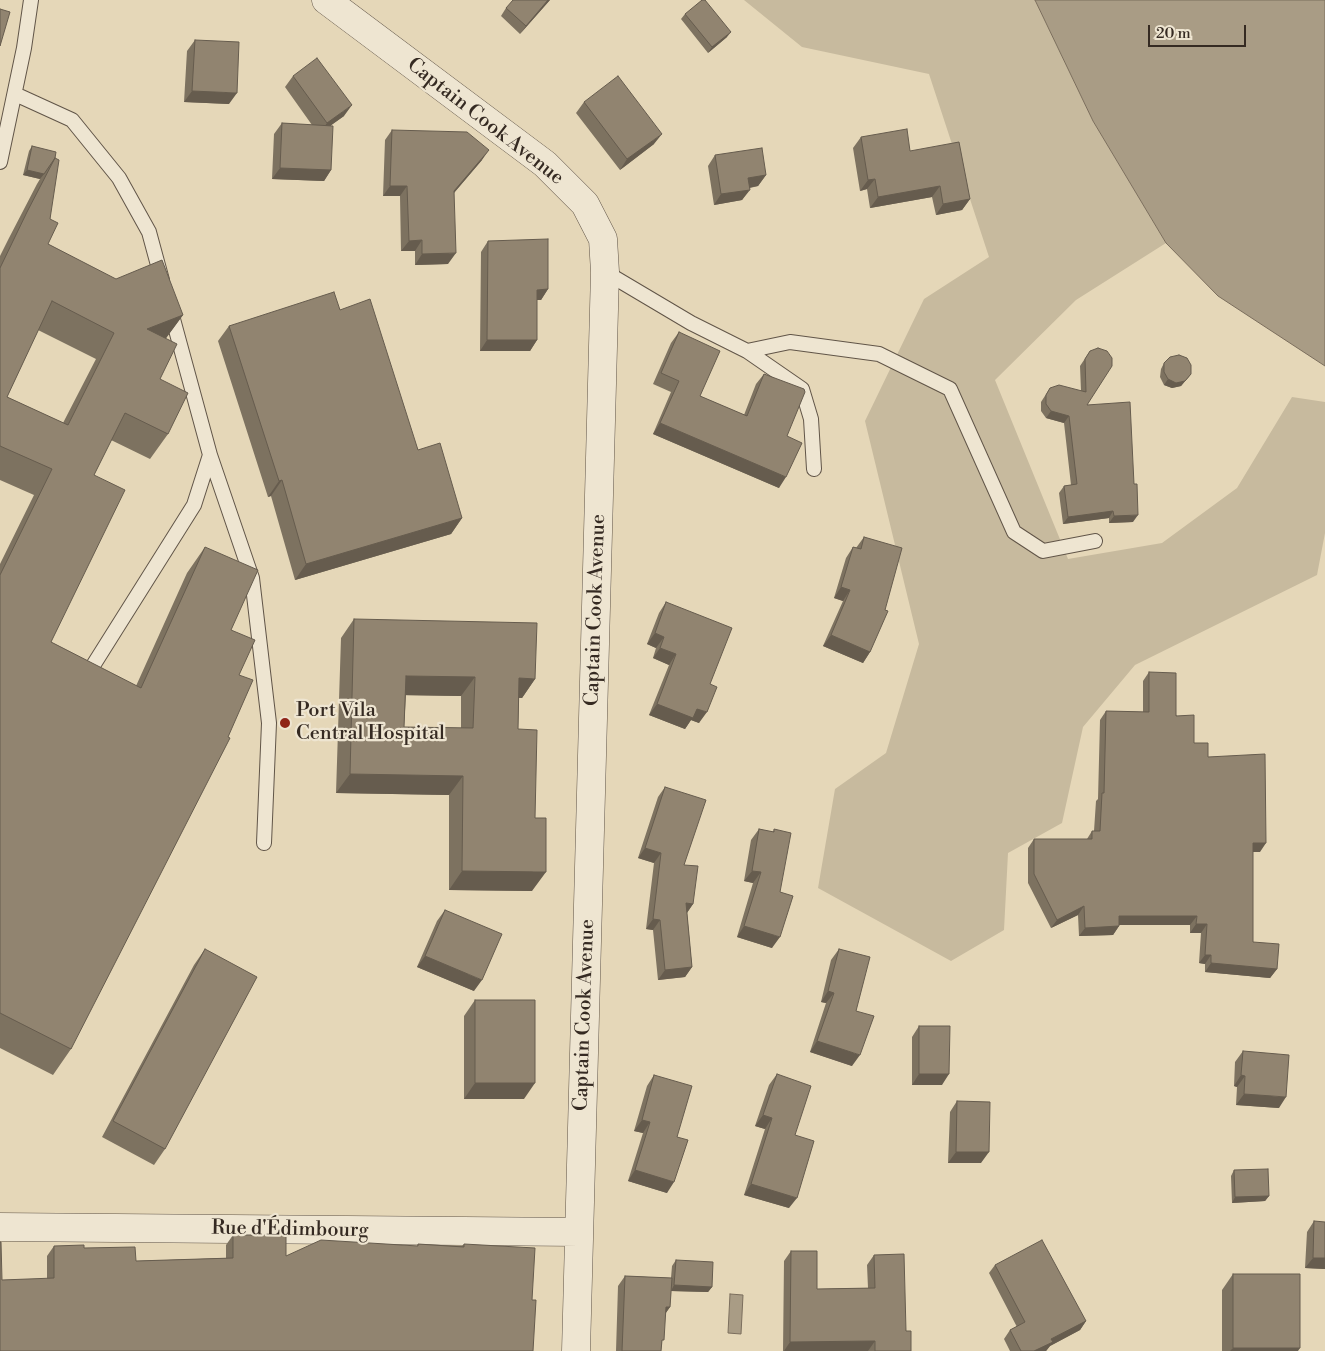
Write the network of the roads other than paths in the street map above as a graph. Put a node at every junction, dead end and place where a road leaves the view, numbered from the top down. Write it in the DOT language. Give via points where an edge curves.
graph roads {
  1 [pos="31,0"];
  2 [pos="326,0"];
  3 [pos="15,94"];
  4 [pos="0,162"];
  5 [pos="605,272"];
  6 [pos="748,351"];
  7 [pos="210,455"];
  8 [pos="814,469"];
  9 [pos="1095,541"];
  10 [pos="89,672"];
  11 [pos="264,843"];
  12 [pos="0,1227"];
  13 [pos="580,1232"];
  14 [pos="576,1351"];
  1 -- 3 [label="lane"];
  2 -- 5 [label="street, Captain Cook Avenue" via="545,164 585,204 603,239"];
  3 -- 4 [label="lane"];
  3 -- 7 [label="lane" via="72,120 119,178 148,232 188,366"];
  5 -- 6 [label="lane" via="691,323"];
  5 -- 13 [label="street, Captain Cook Avenue"];
  6 -- 8 [label="lane" via="802,389 811,419"];
  6 -- 9 [label="lane" via="790,342 880,354 950,389 1014,532 1043,551"];
  7 -- 10 [label="lane" via="194,504"];
  7 -- 11 [label="lane" via="252,578 269,723"];
  12 -- 13 [label="street, Rue d'Édimbourg"];
  13 -- 14 [label="street, Captain Cook Avenue"];
}
